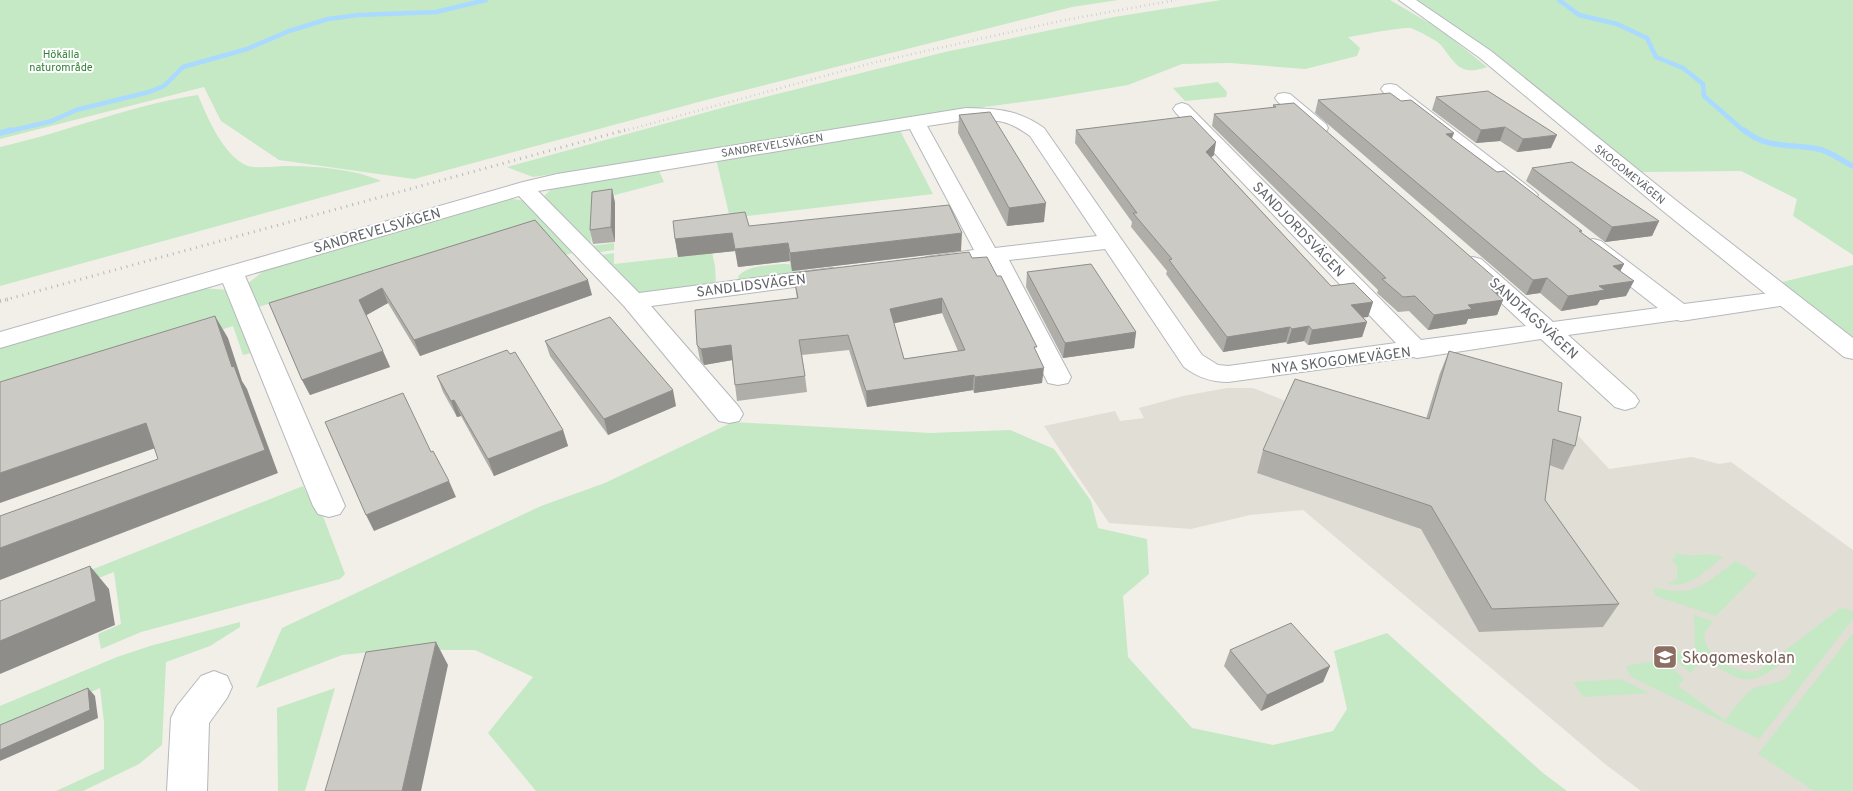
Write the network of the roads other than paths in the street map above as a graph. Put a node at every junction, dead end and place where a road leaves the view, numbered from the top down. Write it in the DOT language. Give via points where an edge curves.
graph roads {
  1 [pos="1406,0"];
  2 [pos="1390,89"];
  3 [pos="1284,98"];
  4 [pos="1182,109"];
  5 [pos="915,121"];
  6 [pos="1022,121"];
  7 [pos="1334,142"];
  8 [pos="523,188"];
  9 [pos="1543,207"];
  10 [pos="1578,234"];
  11 [pos="1112,241"];
  12 [pos="1460,253"];
  13 [pos="988,255"];
  14 [pos="916,264"];
  15 [pos="231,272"];
  16 [pos="855,272"];
  17 [pos="1786,298"];
  18 [pos="633,301"];
  19 [pos="1681,314"];
  20 [pos="1549,331"];
  21 [pos="0,340"];
  22 [pos="1417,350"];
  23 [pos="1853,351"];
  24 [pos="1058,377"];
  25 [pos="1626,401"];
  26 [pos="729,414"];
  27 [pos="329,506"];
  28 [pos="214,687"];
  29 [pos="187,791"];
  1 -- 17 [label="street, SKOGOMEVÄGEN" via="1472,43"];
  2 -- 9 [label="street"];
  3 -- 7 [label="street"];
  4 -- 22 [label="street, SANDJORDSVÄGEN"];
  5 -- 6 [label="street, SANDREVELSVÄGEN" via="980,113"];
  5 -- 8 [label="street, SANDREVELSVÄGEN"];
  5 -- 13 [label="street"];
  6 -- 11 [label="street, NYA SKOGOMEVÄGEN" via="1037,132"];
  8 -- 15 [label="street, SANDREVELSVÄGEN"];
  8 -- 18 [label="street"];
  10 -- 19 [label="street"];
  11 -- 13 [label="street"];
  11 -- 22 [label="street, NYA SKOGOMEVÄGEN" via="1193,361 1212,374"];
  12 -- 20 [label="street, SANDTAGSVÄGEN"];
  13 -- 14 [label="street"];
  13 -- 24 [label="street" via="1002,266"];
  15 -- 21 [label="street, SANDREVELSVÄGEN"];
  15 -- 27 [label="street"];
  16 -- 18 [label="street, SANDLIDSVÄGEN"];
  17 -- 19 [label="street, NYA SKOGOMEVÄGEN"];
  17 -- 23 [label="street, SKOGOMEVÄGEN"];
  18 -- 26 [label="street"];
  19 -- 20 [label="street, NYA SKOGOMEVÄGEN"];
  20 -- 22 [label="street, NYA SKOGOMEVÄGEN"];
  20 -- 25 [label="street, SANDTAGSVÄGEN"];
  28 -- 29 [label="street" via="190,718"];
}
